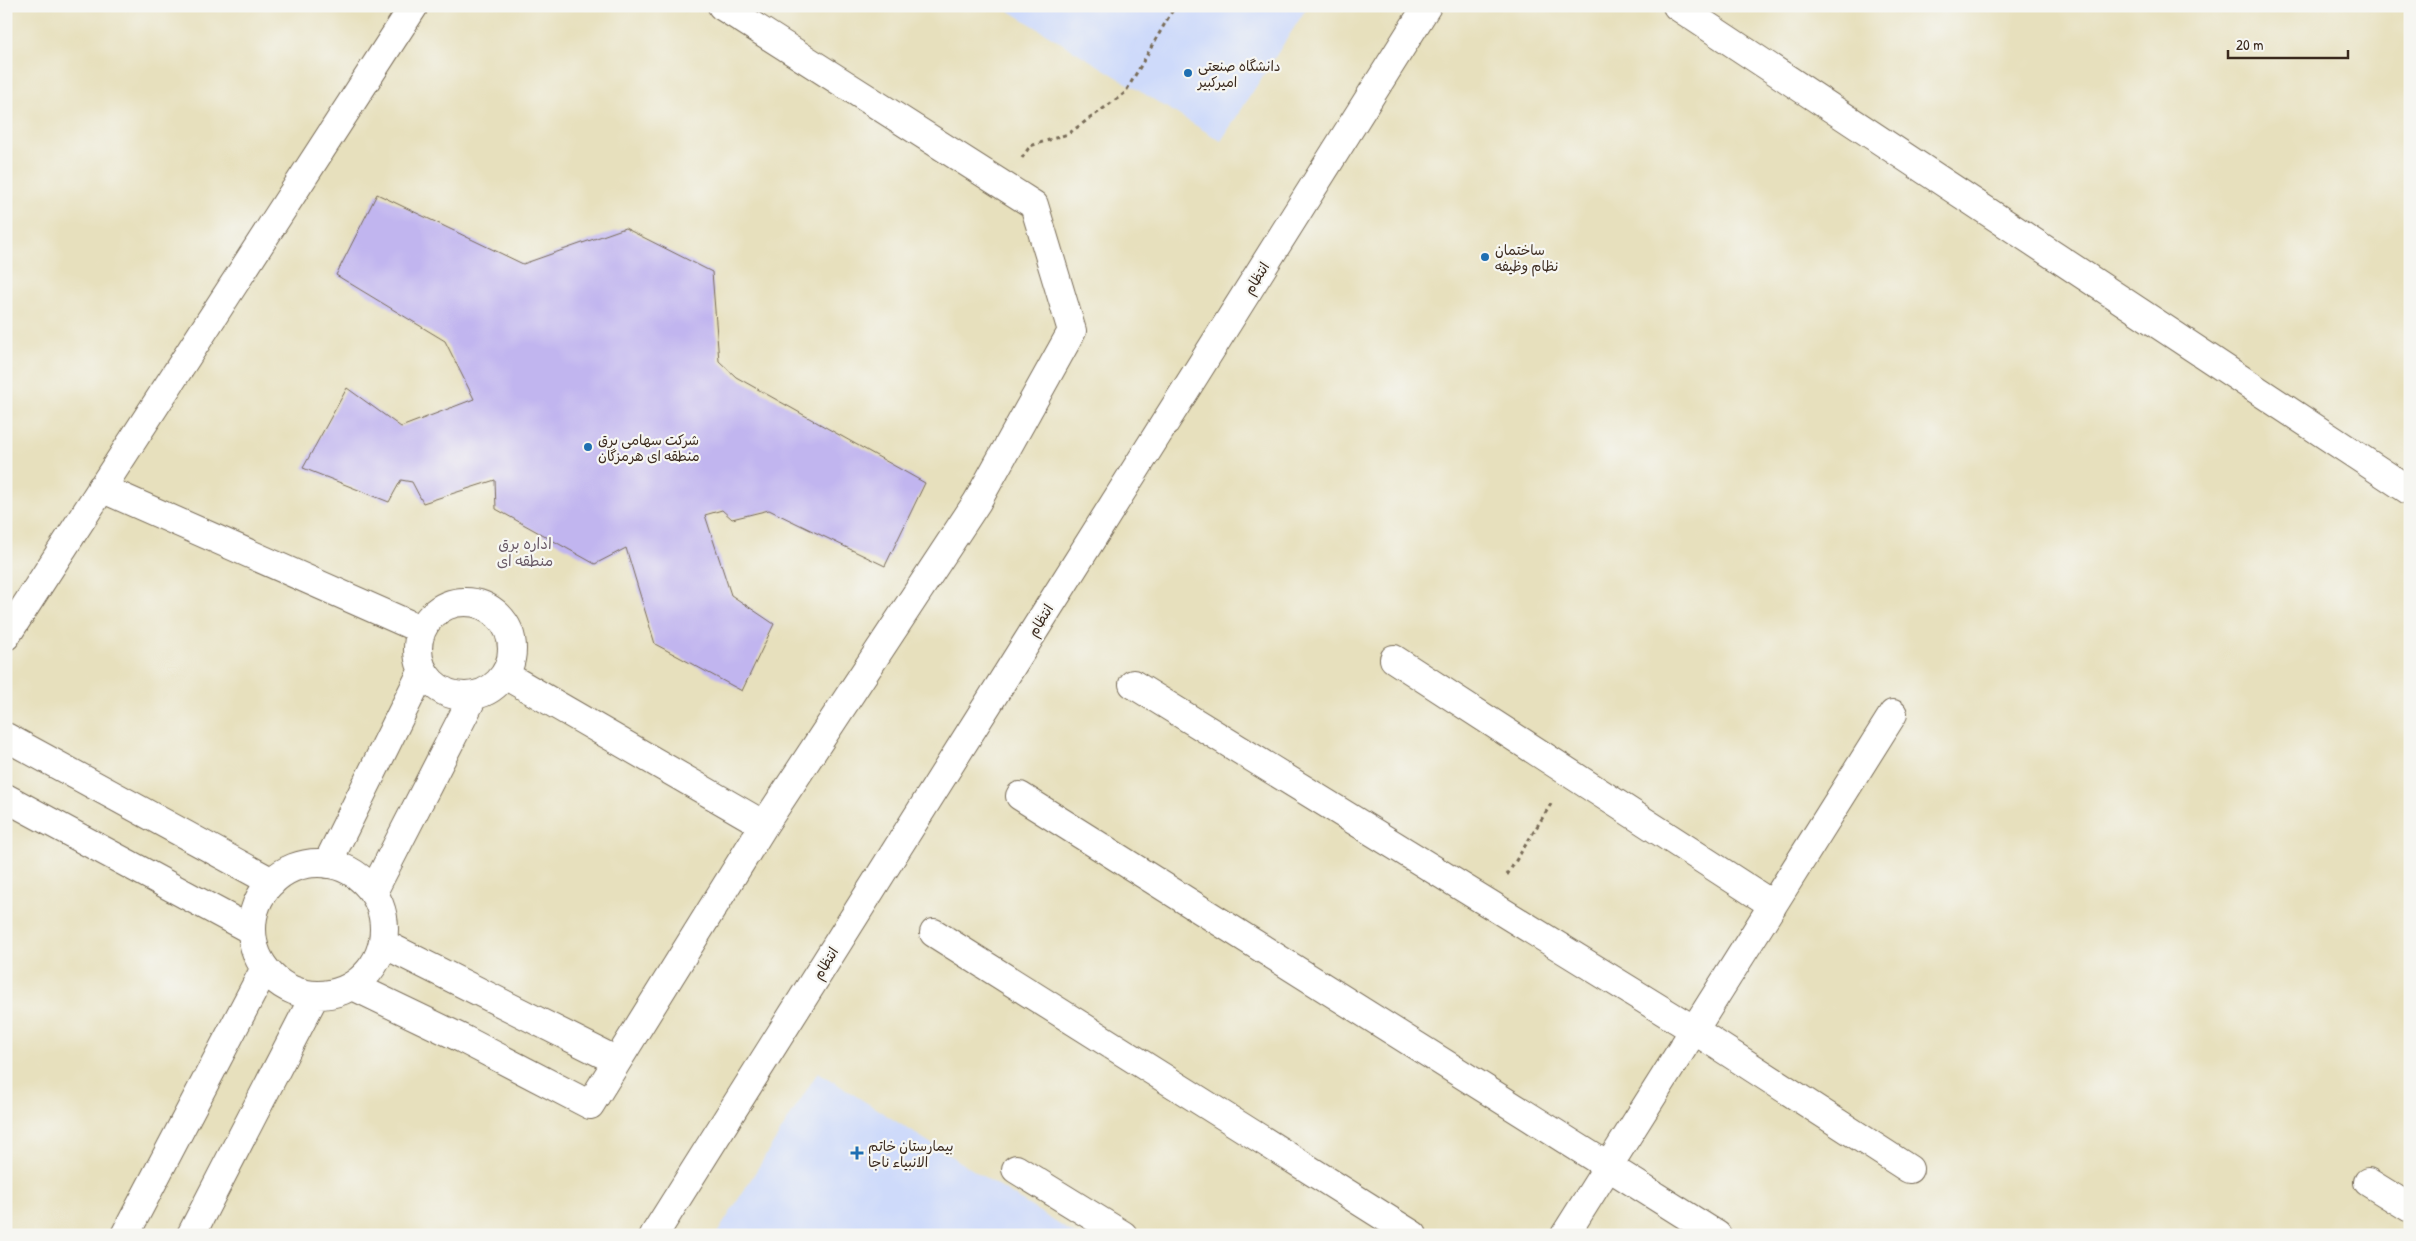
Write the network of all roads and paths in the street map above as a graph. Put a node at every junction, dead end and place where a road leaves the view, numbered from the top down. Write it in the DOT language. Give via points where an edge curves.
graph roads {
  1 [pos="414,6"];
  2 [pos="722,6"];
  3 [pos="1175,6"];
  4 [pos="1427,6"];
  5 [pos="1677,6"];
  6 [pos="1002,186"];
  7 [pos="101,488"];
  8 [pos="2410,491"];
  9 [pos="422,630"];
  10 [pos="6,636"];
  11 [pos="1394,659"];
  12 [pos="423,670"];
  13 [pos="505,675"];
  14 [pos="1133,684"];
  15 [pos="474,695"];
  16 [pos="1893,714"];
  17 [pos="6,738"];
  18 [pos="1570,773"];
  19 [pos="1020,796"];
  20 [pos="6,798"];
  21 [pos="764,825"];
  22 [pos="327,864"];
  23 [pos="272,882"];
  24 [pos="373,892"];
  25 [pos="1489,903"];
  26 [pos="1773,905"];
  27 [pos="251,930"];
  28 [pos="934,933"];
  29 [pos="384,944"];
  30 [pos="264,970"];
  31 [pos="353,986"];
  32 [pos="315,995"];
  33 [pos="1694,1030"];
  34 [pos="617,1061"];
  35 [pos="1608,1166"];
  36 [pos="1016,1169"];
  37 [pos="1909,1169"];
  38 [pos="2368,1182"];
  39 [pos="2410,1208"];
  40 [pos="126,1235"];
  41 [pos="191,1235"];
  42 [pos="654,1235"];
  43 [pos="1122,1235"];
  44 [pos="1413,1235"];
  45 [pos="1565,1235"];
  46 [pos="1717,1235"];
  1 -- 7 [label="street"];
  2 -- 6 [label="street"];
  3 -- 6 [label="path" via="1124,93 1068,134 1030,146"];
  4 -- 42 [label="street, انتظام"];
  5 -- 8 [label="street"];
  6 -- 21 [label="street" via="1034,206 1072,331 977,502"];
  7 -- 9 [label="street"];
  7 -- 10 [label="street"];
  9 -- 12 [label="street" via="418,645"];
  9 -- 13 [label="street" via="443,608 458,603 488,608 509,630 511,661"];
  11 -- 18 [label="street"];
  12 -- 15 [label="street" via="437,686 451,694"];
  12 -- 22 [label="street"];
  13 -- 15 [label="street" via="495,686"];
  13 -- 21 [label="street"];
  14 -- 25 [label="street"];
  15 -- 24 [label="street"];
  16 -- 26 [label="street"];
  17 -- 23 [label="street"];
  18 -- 25 [label="path"];
  18 -- 26 [label="street"];
  19 -- 35 [label="street"];
  20 -- 27 [label="street"];
  21 -- 34 [label="street"];
  22 -- 23 [label="street" via="297,865 279,874"];
  22 -- 24 [label="street" via="340,866 358,876"];
  23 -- 27 [label="street" via="254,909"];
  24 -- 29 [label="street" via="383,912"];
  25 -- 33 [label="street"];
  26 -- 33 [label="street"];
  27 -- 30 [label="street" via="254,951"];
  28 -- 44 [label="street"];
  29 -- 31 [label="street" via="379,958 366,976"];
  29 -- 34 [label="street"];
  30 -- 32 [label="street" via="282,985 302,994"];
  30 -- 40 [label="street"];
  31 -- 32 [label="street" via="325,996"];
  31 -- 34 [label="street" via="590,1105"];
  32 -- 41 [label="street"];
  33 -- 35 [label="street"];
  33 -- 37 [label="street"];
  35 -- 45 [label="street"];
  35 -- 46 [label="street"];
  36 -- 43 [label="street"];
  38 -- 39 [label="street"];
}
